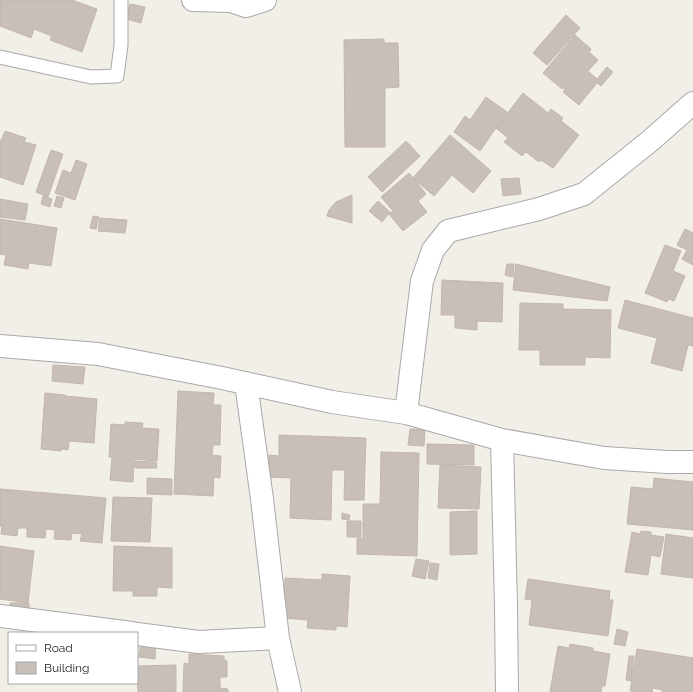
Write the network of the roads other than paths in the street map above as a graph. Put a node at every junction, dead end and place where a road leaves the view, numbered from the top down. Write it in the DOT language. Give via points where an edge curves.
graph roads {
  1 [pos="121,0"];
  2 [pos="193,0"];
  3 [pos="265,0"];
  4 [pos="0,57"];
  5 [pos="693,103"];
  6 [pos="0,346"];
  7 [pos="246,383"];
  8 [pos="406,413"];
  9 [pos="502,440"];
  10 [pos="693,462"];
  11 [pos="0,616"];
  12 [pos="124,632"];
  13 [pos="138,634"];
  14 [pos="278,638"];
  15 [pos="290,692"];
  16 [pos="507,692"];
  1 -- 4 [label="lane" via="117,76 91,77"];
  2 -- 3 [label="street" via="231,1 246,6"];
  5 -- 8 [label="street" via="584,194 539,209 448,231 433,250 422,281"];
  6 -- 7 [label="street" via="98,354"];
  7 -- 8 [label="street" via="332,402"];
  7 -- 14 [label="street"];
  8 -- 9 [label="street"];
  9 -- 10 [label="street" via="604,458"];
  9 -- 16 [label="street"];
  11 -- 12 [label="street"];
  13 -- 14 [label="street" via="199,642"];
  14 -- 15 [label="street"];
}
